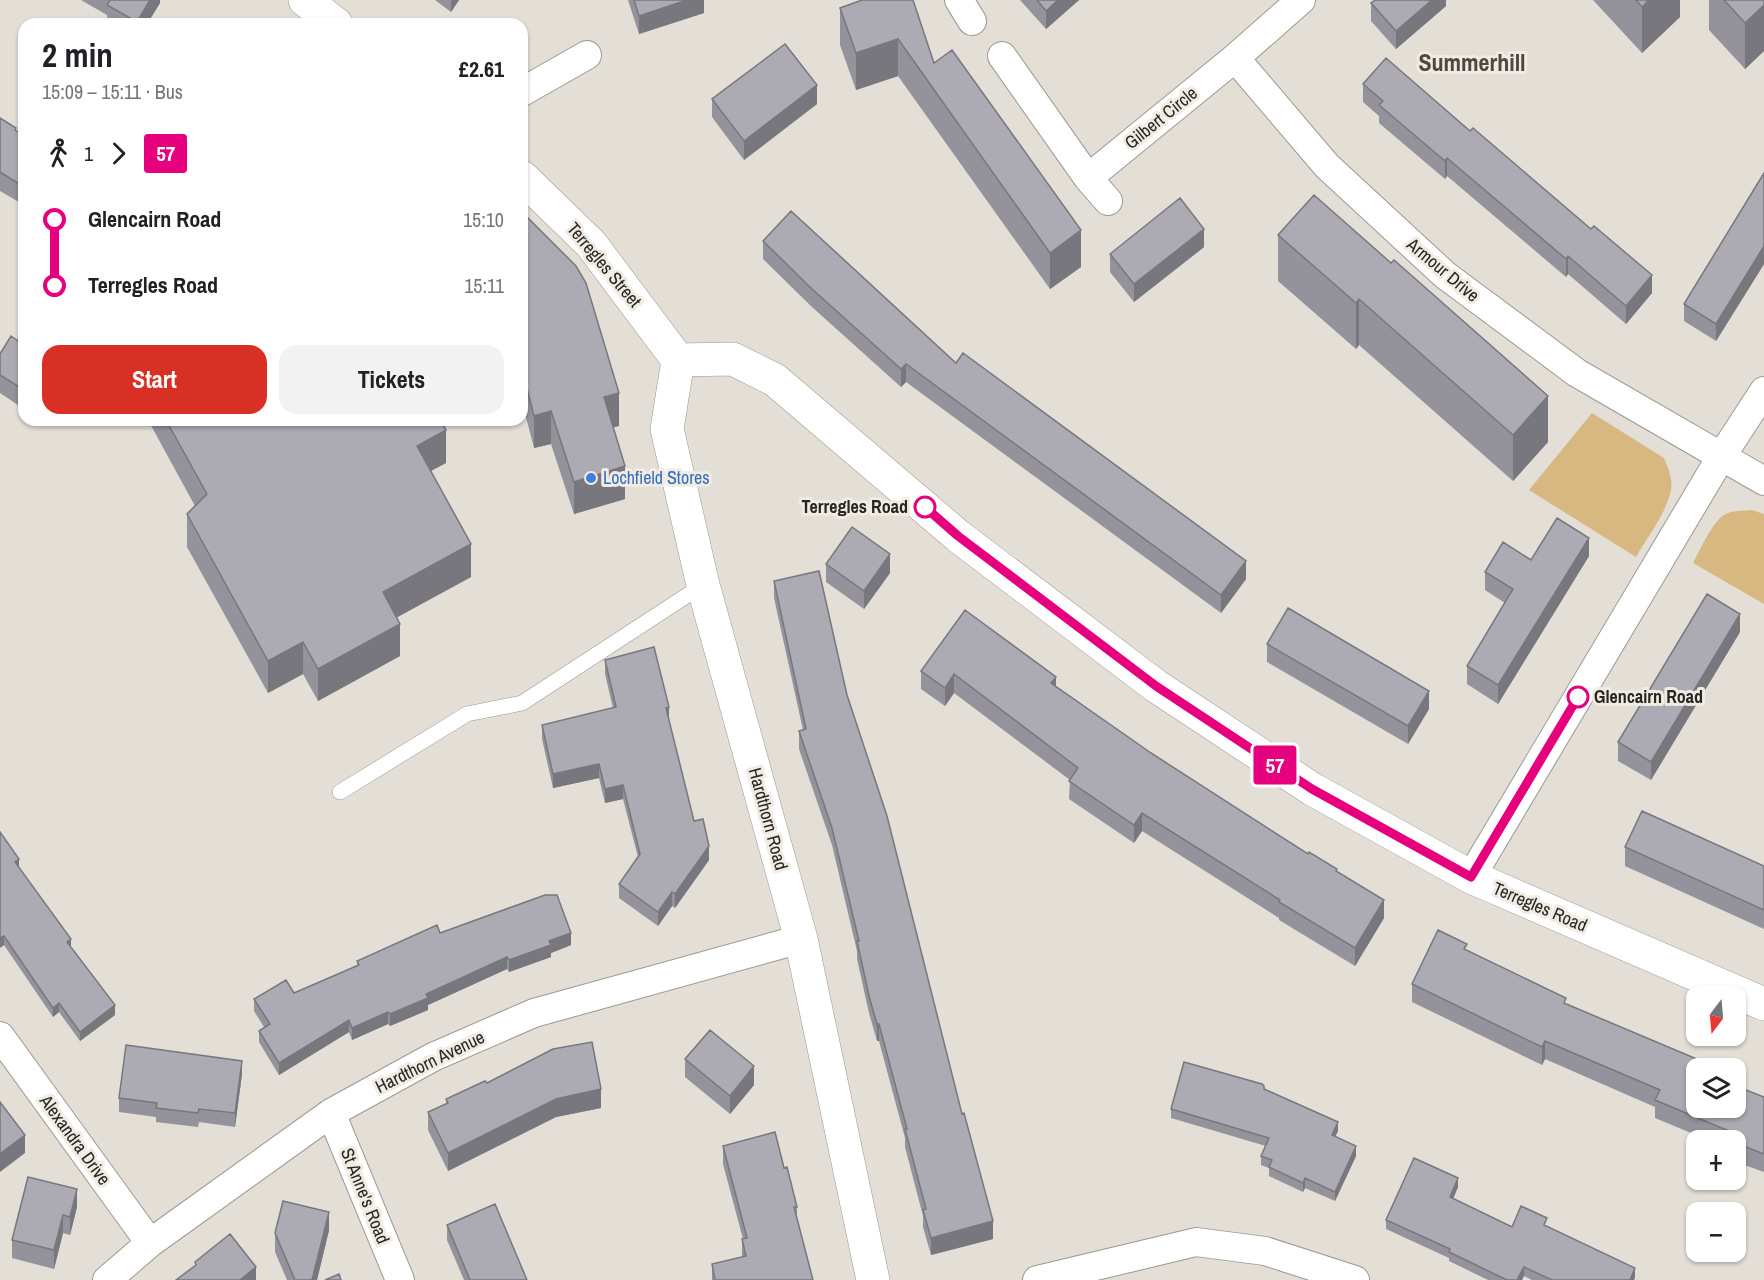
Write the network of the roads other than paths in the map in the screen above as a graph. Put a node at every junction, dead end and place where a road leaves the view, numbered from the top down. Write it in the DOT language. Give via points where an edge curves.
graph roads {
  1 [pos="1301,0"];
  2 [pos="587,55"];
  3 [pos="1002,56"];
  4 [pos="1235,58"];
  5 [pos="528,89"];
  6 [pos="1088,178"];
  7 [pos="528,183"];
  8 [pos="1108,201"];
  9 [pos="678,360"];
  10 [pos="1764,391"];
  11 [pos="1721,457"];
  12 [pos="1764,481"];
  13 [pos="703,585"];
  14 [pos="340,792"];
  15 [pos="1471,877"];
  16 [pos="801,939"];
  17 [pos="1764,1004"];
  18 [pos="0,1036"];
  19 [pos="331,1113"];
  20 [pos="150,1243"];
  21 [pos="107,1280"];
  22 [pos="400,1280"];
  23 [pos="873,1280"];
  24 [pos="1037,1280"];
  25 [pos="1355,1280"];
  1 -- 4 [label="street"];
  2 -- 5 [label="street"];
  3 -- 6 [label="street"];
  4 -- 6 [label="street, Gilbert Circle"];
  4 -- 11 [label="street, Armour Drive" via="1327,166 1444,275 1577,373"];
  6 -- 8 [label="street"];
  7 -- 9 [label="street, Terregles Street" via="591,244"];
  9 -- 13 [label="street, Hardthorn Road" via="667,429"];
  9 -- 15 [label="street, Terregles Road" via="733,359 776,380 958,536 1156,686 1312,789"];
  10 -- 11 [label="street"];
  11 -- 12 [label="street, Armour Drive"];
  11 -- 15 [label="street"];
  13 -- 14 [label="lane" via="522,704 467,714"];
  13 -- 16 [label="street, Hardthorn Road"];
  15 -- 17 [label="street, Terregles Road"];
  16 -- 19 [label="street, Hardthorn Avenue" via="534,1012 433,1057"];
  16 -- 23 [label="street, Hardthorn Road"];
  18 -- 20 [label="street, Alexandra Drive"];
  19 -- 20 [label="street, Hardthorn Avenue"];
  19 -- 22 [label="street, St Anne's Road"];
  20 -- 21 [label="street, Hardthorn Avenue"];
  24 -- 25 [label="street" via="1196,1242 1265,1251"];
}
